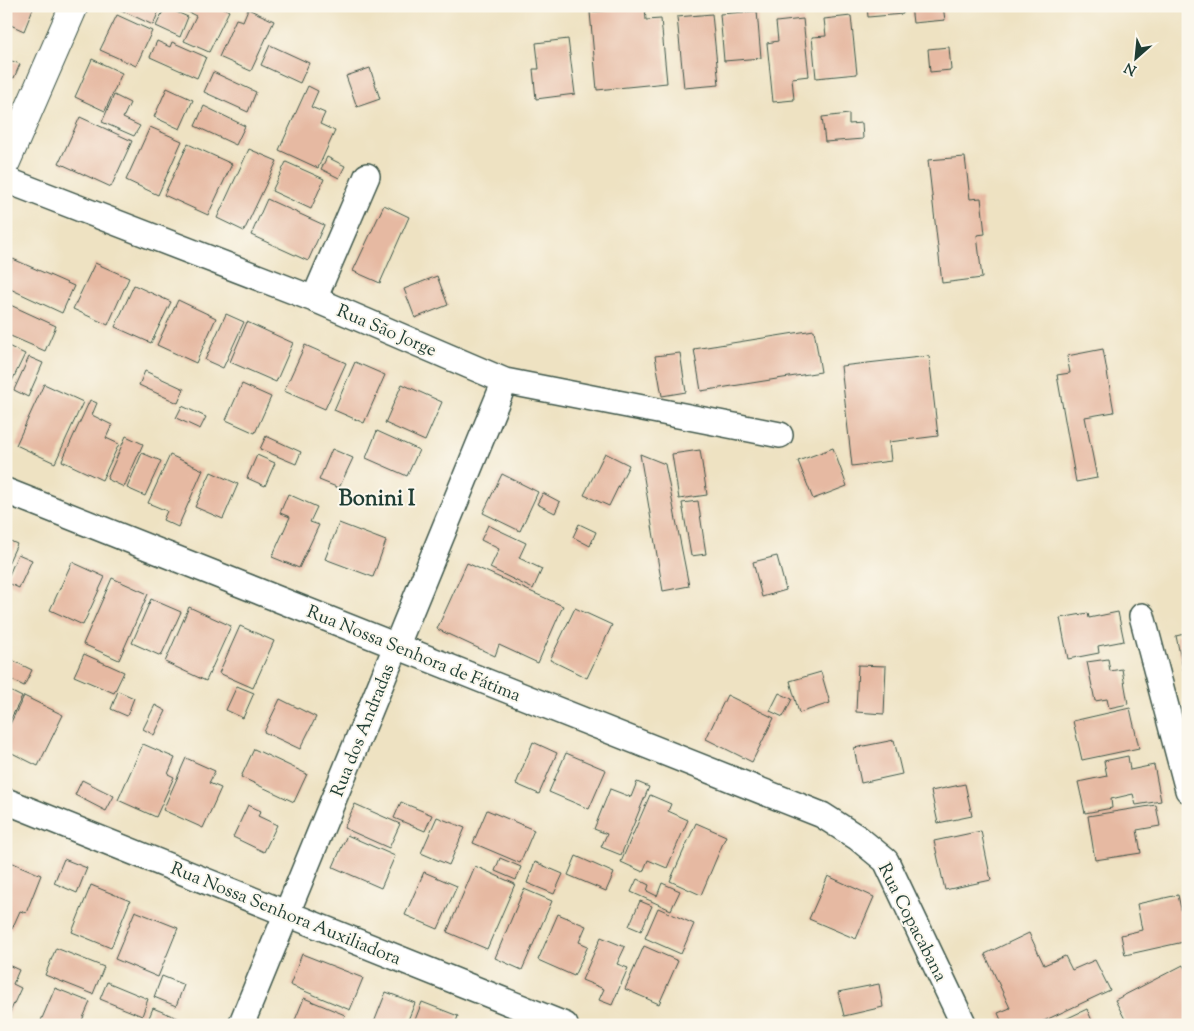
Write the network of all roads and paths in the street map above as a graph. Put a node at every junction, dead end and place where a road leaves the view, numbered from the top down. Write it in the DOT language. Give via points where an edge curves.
graph roads {
  1 [pos="74,6"];
  2 [pos="6,162"];
  3 [pos="367,176"];
  4 [pos="6,180"];
  5 [pos="314,299"];
  6 [pos="505,381"];
  7 [pos="780,435"];
  8 [pos="6,491"];
  9 [pos="1142,616"];
  10 [pos="396,646"];
  11 [pos="1188,790"];
  12 [pos="6,801"];
  13 [pos="822,816"];
  14 [pos="287,914"];
  15 [pos="241,1025"];
  16 [pos="565,1025"];
  17 [pos="964,1025"];
  1 -- 2 [label="street"];
  3 -- 5 [label="street"];
  4 -- 5 [label="street, Rua São Jorge"];
  5 -- 6 [label="street, Rua São Jorge"];
  6 -- 7 [label="street, Rua São Jorge"];
  6 -- 10 [label="street, Rua dos Andradas"];
  8 -- 10 [label="street, Rua Nossa Senhora de Fátima"];
  9 -- 11 [label="street"];
  10 -- 13 [label="street, Rua Nossa Senhora de Fátima"];
  10 -- 14 [label="street, Rua dos Andradas"];
  12 -- 14 [label="street, Rua Nossa Senhora Auxiliadora"];
  13 -- 17 [label="street, Rua Copacabana" via="858,838 886,861"];
  14 -- 15 [label="street, Rua dos Andradas"];
  14 -- 16 [label="street, Rua Nossa Senhora Auxiliadora"];
}
